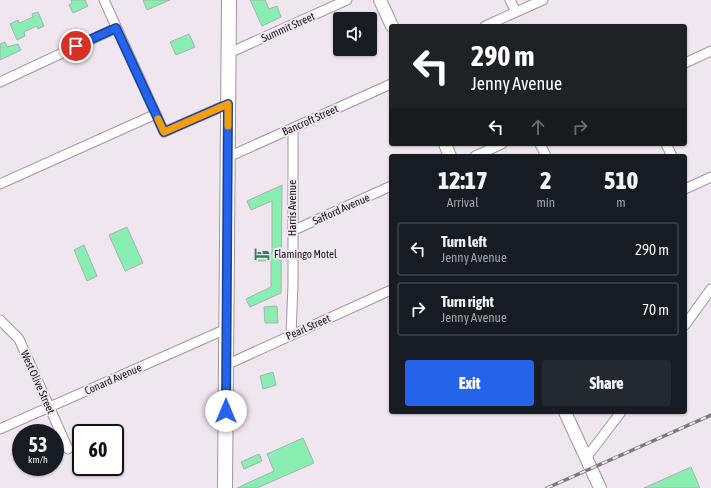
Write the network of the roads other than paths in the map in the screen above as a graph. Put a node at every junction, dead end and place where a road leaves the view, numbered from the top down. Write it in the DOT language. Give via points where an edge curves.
graph roads {
  1 [pos="104,0"];
  2 [pos="229,0"];
  3 [pos="347,0"];
  4 [pos="380,0"];
  5 [pos="510,0"];
  6 [pos="543,0"];
  7 [pos="516,12"];
  8 [pos="391,24"];
  9 [pos="490,24"];
  10 [pos="116,28"];
  11 [pos="711,51"];
  12 [pos="229,53"];
  13 [pos="687,62"];
  14 [pos="0,82"];
  15 [pos="389,85"];
  16 [pos="228,104"];
  17 [pos="156,114"];
  18 [pos="293,128"];
  19 [pos="498,146"];
  20 [pos="480,154"];
  21 [pos="228,157"];
  22 [pos="711,177"];
  23 [pos="0,184"];
  24 [pos="389,187"];
  25 [pos="687,187"];
  26 [pos="292,231"];
  27 [pos="711,289"];
  28 [pos="389,291"];
  29 [pos="0,320"];
  30 [pos="687,322"];
  31 [pos="226,329"];
  32 [pos="291,335"];
  33 [pos="226,365"];
  34 [pos="50,407"];
  35 [pos="567,414"];
  36 [pos="620,414"];
  37 [pos="0,429"];
  38 [pos="68,449"];
  39 [pos="586,458"];
  40 [pos="225,488"];
  41 [pos="600,488"];
  1 -- 10 [label="street"];
  2 -- 12 [label="main road"];
  3 -- 12 [label="street, Summit Street"];
  4 -- 8 [label="street"];
  5 -- 7 [label="street"];
  6 -- 7 [label="street"];
  7 -- 9 [label="street"];
  10 -- 14 [label="street"];
  10 -- 17 [label="street"];
  11 -- 13 [label="street"];
  12 -- 16 [label="main road"];
  15 -- 18 [label="street, Bancroft Street"];
  16 -- 17 [label="street" via="164,132"];
  16 -- 21 [label="main road"];
  17 -- 23 [label="street"];
  18 -- 21 [label="street, Bancroft Street"];
  18 -- 26 [label="street, Harris Avenue"];
  19 -- 20 [label="street"];
  21 -- 31 [label="main road"];
  22 -- 25 [label="street"];
  24 -- 26 [label="street, Safford Avenue"];
  26 -- 32 [label="street, Harris Avenue"];
  27 -- 30 [label="street"];
  28 -- 32 [label="street, Pearl Street"];
  29 -- 34 [label="street, West Olive Street" via="19,340"];
  31 -- 33 [label="main road"];
  31 -- 34 [label="street, Conard Avenue"];
  32 -- 33 [label="street, Pearl Street"];
  33 -- 40 [label="main road"];
  34 -- 37 [label="street, Conard Avenue"];
  34 -- 38 [label="street, West Olive Street"];
  35 -- 39 [label="street"];
  36 -- 39 [label="street"];
  39 -- 41 [label="street"];
}
